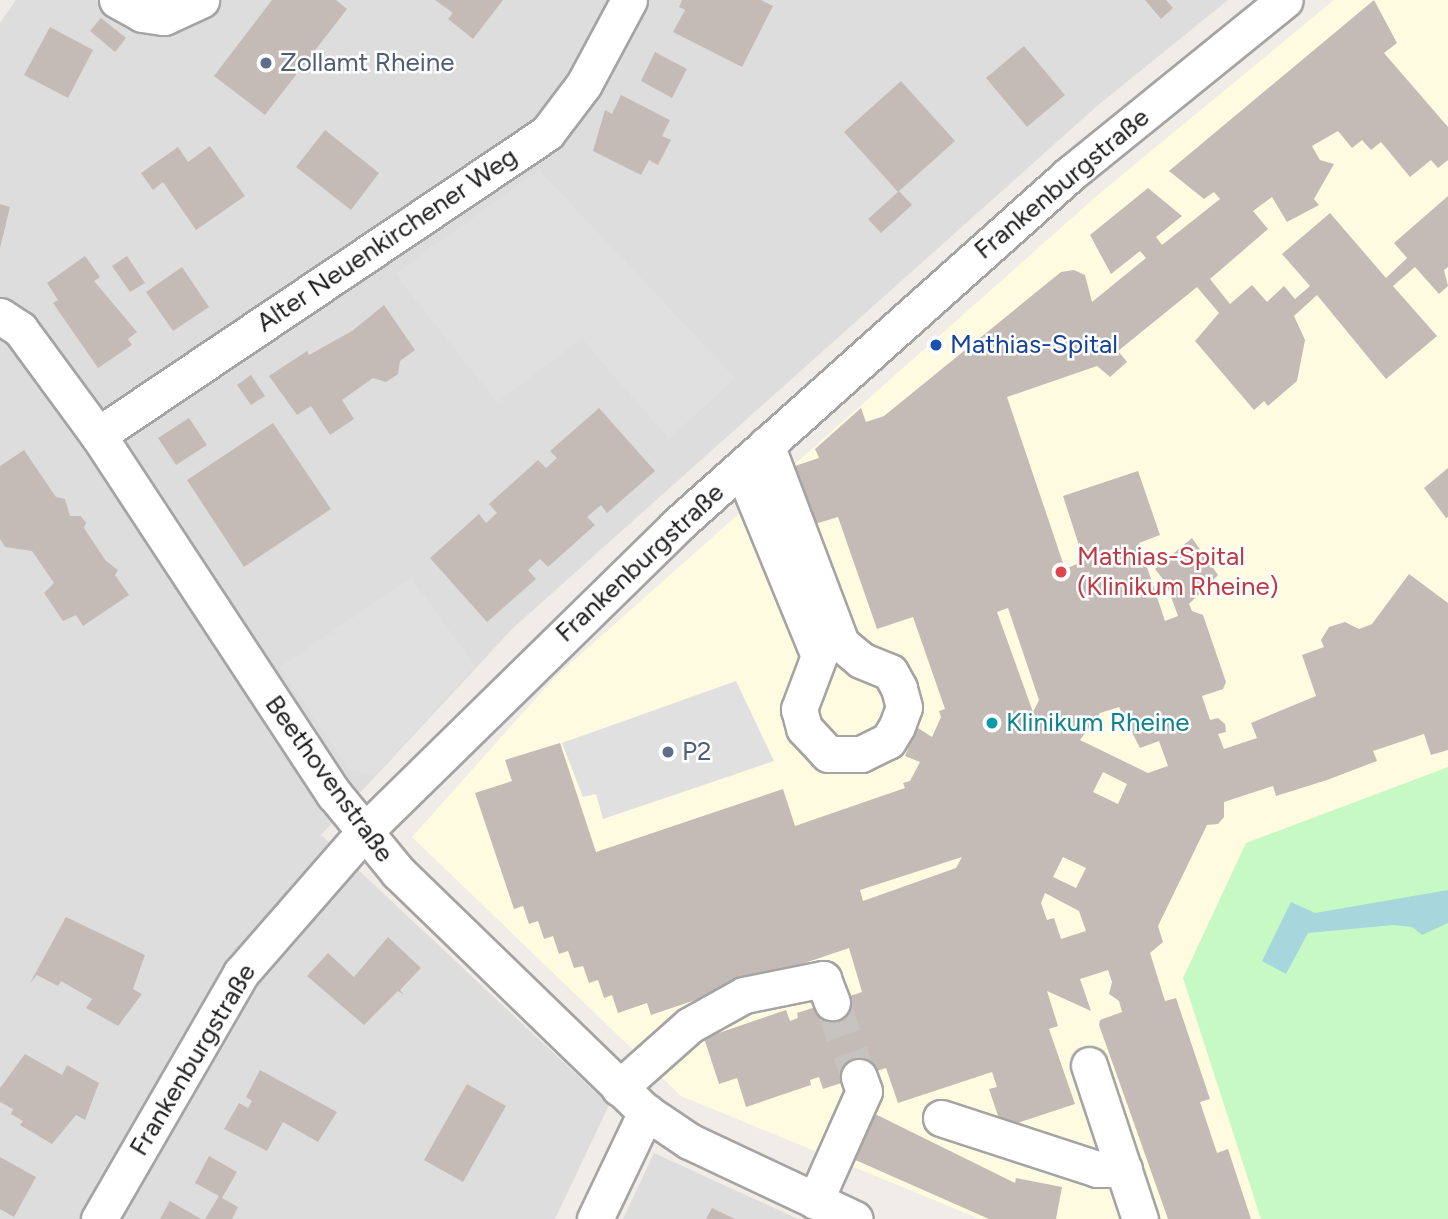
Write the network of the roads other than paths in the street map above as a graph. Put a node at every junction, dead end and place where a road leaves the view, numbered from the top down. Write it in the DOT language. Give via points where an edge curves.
graph roads {
  1 [pos="117,0"];
  2 [pos="201,0"];
  3 [pos="629,0"];
  4 [pos="1284,0"];
  5 [pos="0,316"];
  6 [pos="98,435"];
  7 [pos="754,456"];
  8 [pos="363,833"];
  9 [pos="832,1002"];
  10 [pos="1089,1065"];
  11 [pos="859,1077"];
  12 [pos="620,1088"];
  13 [pos="646,1112"];
  14 [pos="941,1118"];
  15 [pos="1124,1170"];
  16 [pos="815,1200"];
  17 [pos="100,1219"];
  18 [pos="595,1219"];
  19 [pos="855,1219"];
  20 [pos="1140,1219"];
  1 -- 2 [label="street" via="142,14 164,17"];
  3 -- 6 [label="street, Alter Neuenkirchener Weg" via="584,84 547,133"];
  4 -- 7 [label="street, Frankenburgstraße" via="1071,173"];
  5 -- 6 [label="street, Beethovenstraße" via="20,329"];
  6 -- 8 [label="street, Beethovenstraße" via="278,712"];
  7 -- 7 [label="street" via="819,656 799,709 804,728 828,754 861,754 888,740 897,726 904,707 899,688 890,671 861,660 841,643"];
  7 -- 8 [label="street, Frankenburgstraße" via="590,608"];
  8 -- 12 [label="street, Beethovenstraße"];
  8 -- 17 [label="street, Frankenburgstraße" via="241,973"];
  9 -- 12 [label="street" via="823,979 744,995 690,1025"];
  10 -- 15 [label="street"];
  11 -- 16 [label="street" via="864,1091"];
  12 -- 13 [label="street, Beethovenstraße"];
  13 -- 16 [label="street, Beethovenstraße" via="689,1141"];
  13 -- 18 [label="street"];
  14 -- 15 [label="street" via="1097,1169"];
  15 -- 20 [label="street"];
  16 -- 19 [label="street, Beethovenstraße"];
}
